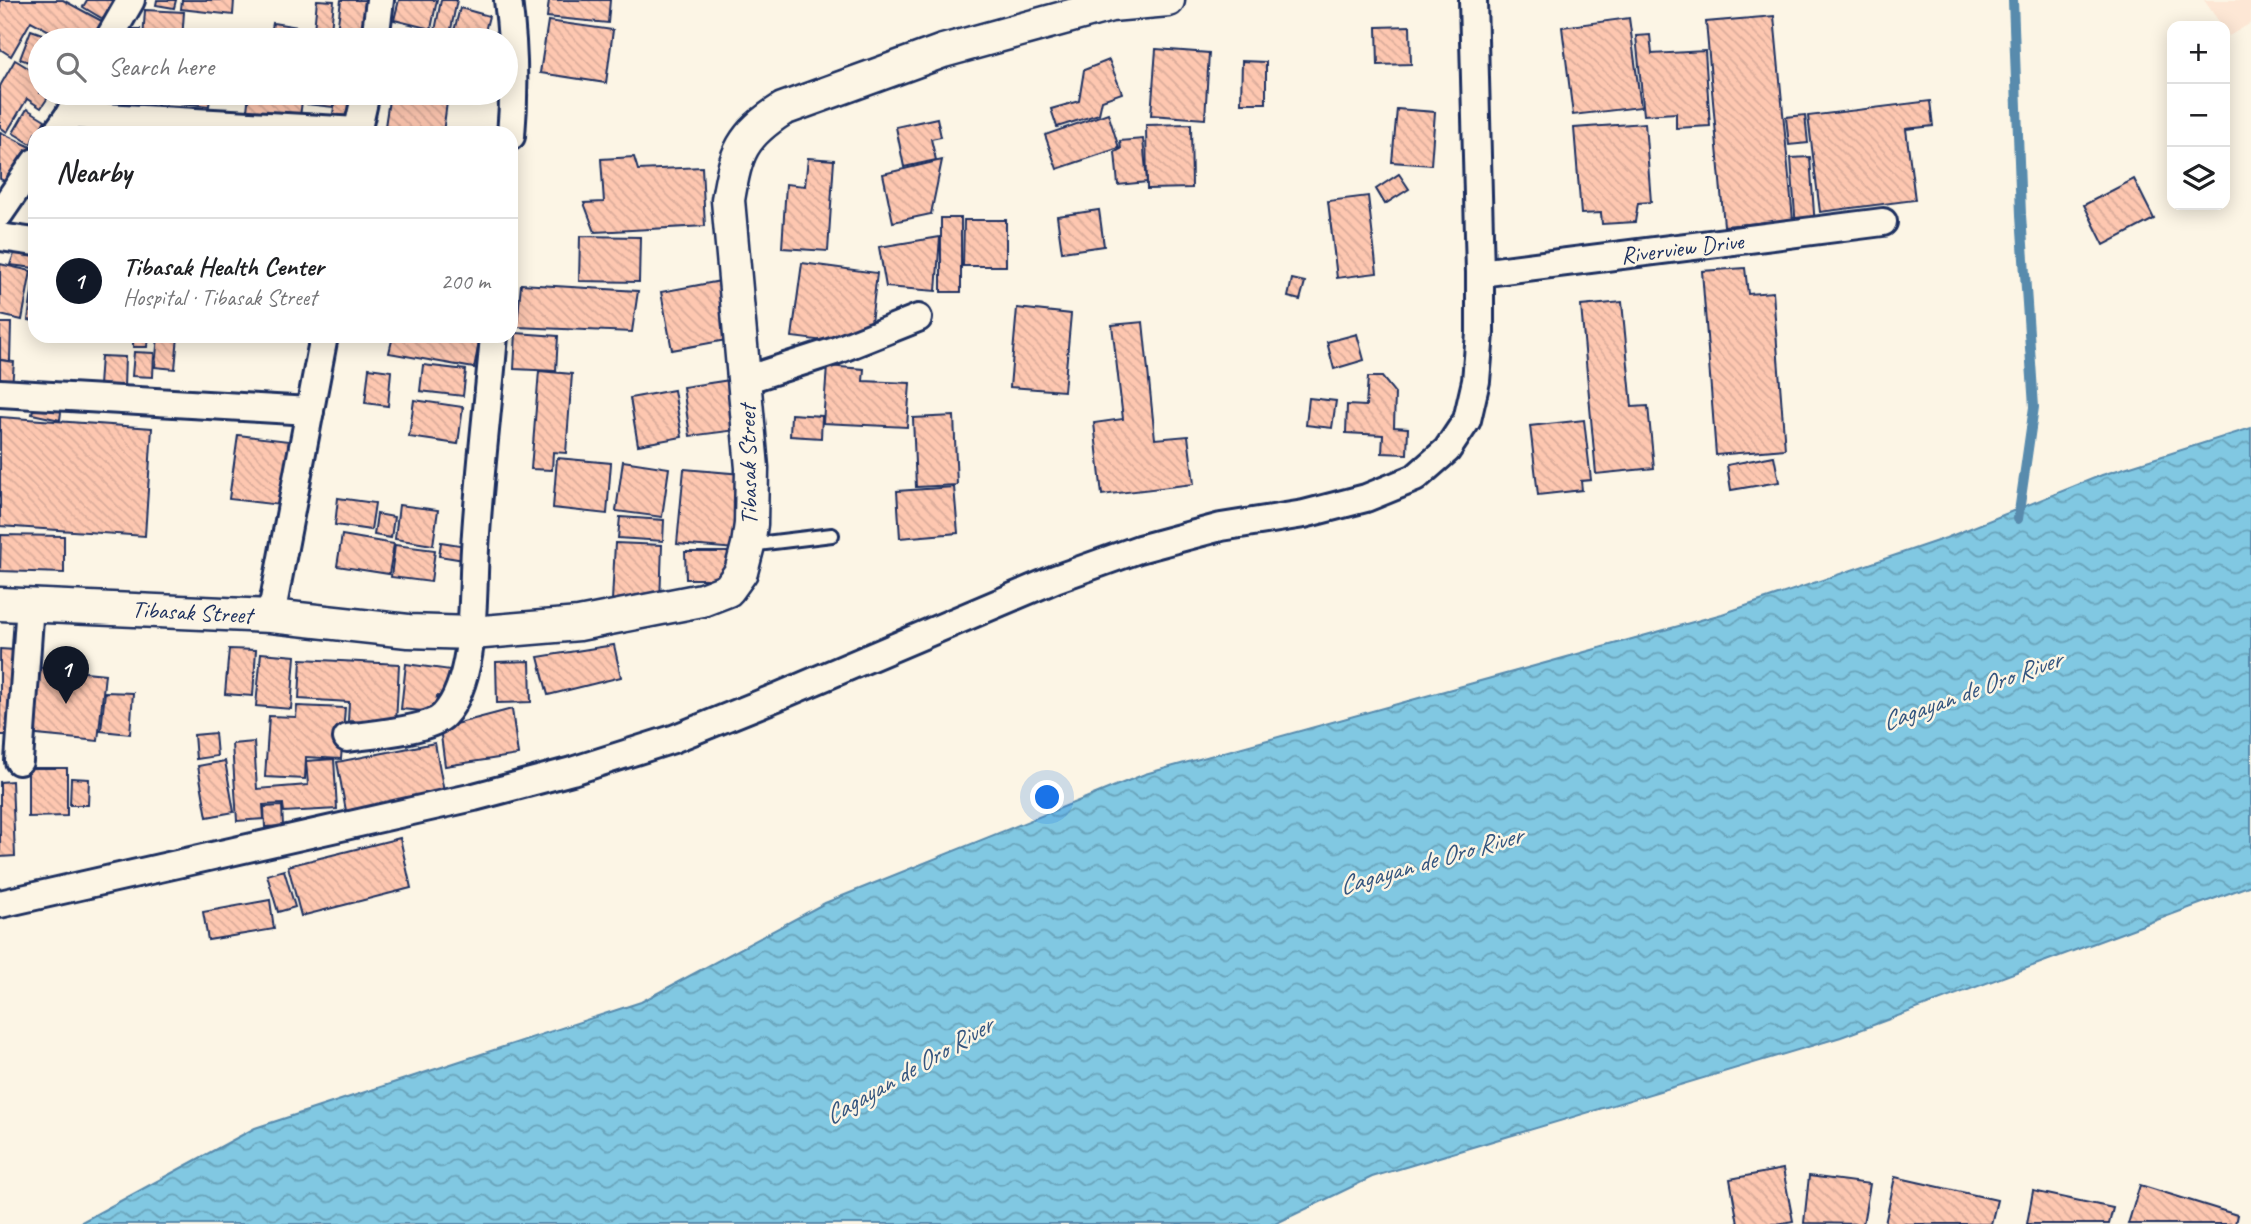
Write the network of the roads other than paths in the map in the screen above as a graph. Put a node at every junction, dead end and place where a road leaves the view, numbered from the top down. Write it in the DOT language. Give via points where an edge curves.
graph roads {
  1 [pos="131,0"];
  2 [pos="380,0"];
  3 [pos="508,0"];
  4 [pos="1168,0"];
  5 [pos="1473,0"];
  6 [pos="115,28"];
  7 [pos="376,28"];
  8 [pos="511,28"];
  9 [pos="364,105"];
  10 [pos="514,105"];
  11 [pos="68,113"];
  12 [pos="266,126"];
  13 [pos="359,126"];
  14 [pos="512,126"];
  15 [pos="28,172"];
  16 [pos="0,213"];
  17 [pos="1883,222"];
  18 [pos="0,237"];
  19 [pos="28,241"];
  20 [pos="1480,273"];
  21 [pos="918,318"];
  22 [pos="323,343"];
  23 [pos="493,343"];
  24 [pos="745,380"];
  25 [pos="0,393"];
  26 [pos="310,411"];
  27 [pos="832,535"];
  28 [pos="748,545"];
  29 [pos="15,604"];
  30 [pos="271,616"];
  31 [pos="472,633"];
  32 [pos="347,738"];
  33 [pos="19,761"];
  34 [pos="0,904"];
  1 -- 6 [label="street"];
  2 -- 7 [label="street"];
  3 -- 8 [label="street"];
  4 -- 24 [label="street, Tibasak Street" via="1111,5 943,51 783,109 761,123 745,140 734,165 728,200"];
  5 -- 20 [label="street"];
  9 -- 13 [label="street"];
  10 -- 14 [label="street"];
  11 -- 12 [label="street"];
  15 -- 16 [label="street"];
  17 -- 20 [label="street, Riverview Drive"];
  18 -- 19 [label="street"];
  20 -- 34 [label="street" via="1476,381 1466,421 1447,450 1415,478 1366,498 1304,514 1221,527 1139,550 1016,595 673,739 572,771"];
  21 -- 24 [label="street"];
  22 -- 26 [label="street"];
  23 -- 31 [label="street"];
  24 -- 28 [label="street, Tibasak Street" via="752,468"];
  25 -- 26 [label="street"];
  26 -- 30 [label="street"];
  27 -- 28 [label="lane"];
  28 -- 31 [label="street, Tibasak Street" via="741,572 728,590 702,600 579,624"];
  29 -- 30 [label="street, Tibasak Street"];
  29 -- 33 [label="street"];
  30 -- 31 [label="street, Tibasak Street"];
  31 -- 32 [label="street" via="459,689 443,717 408,730"];
}
